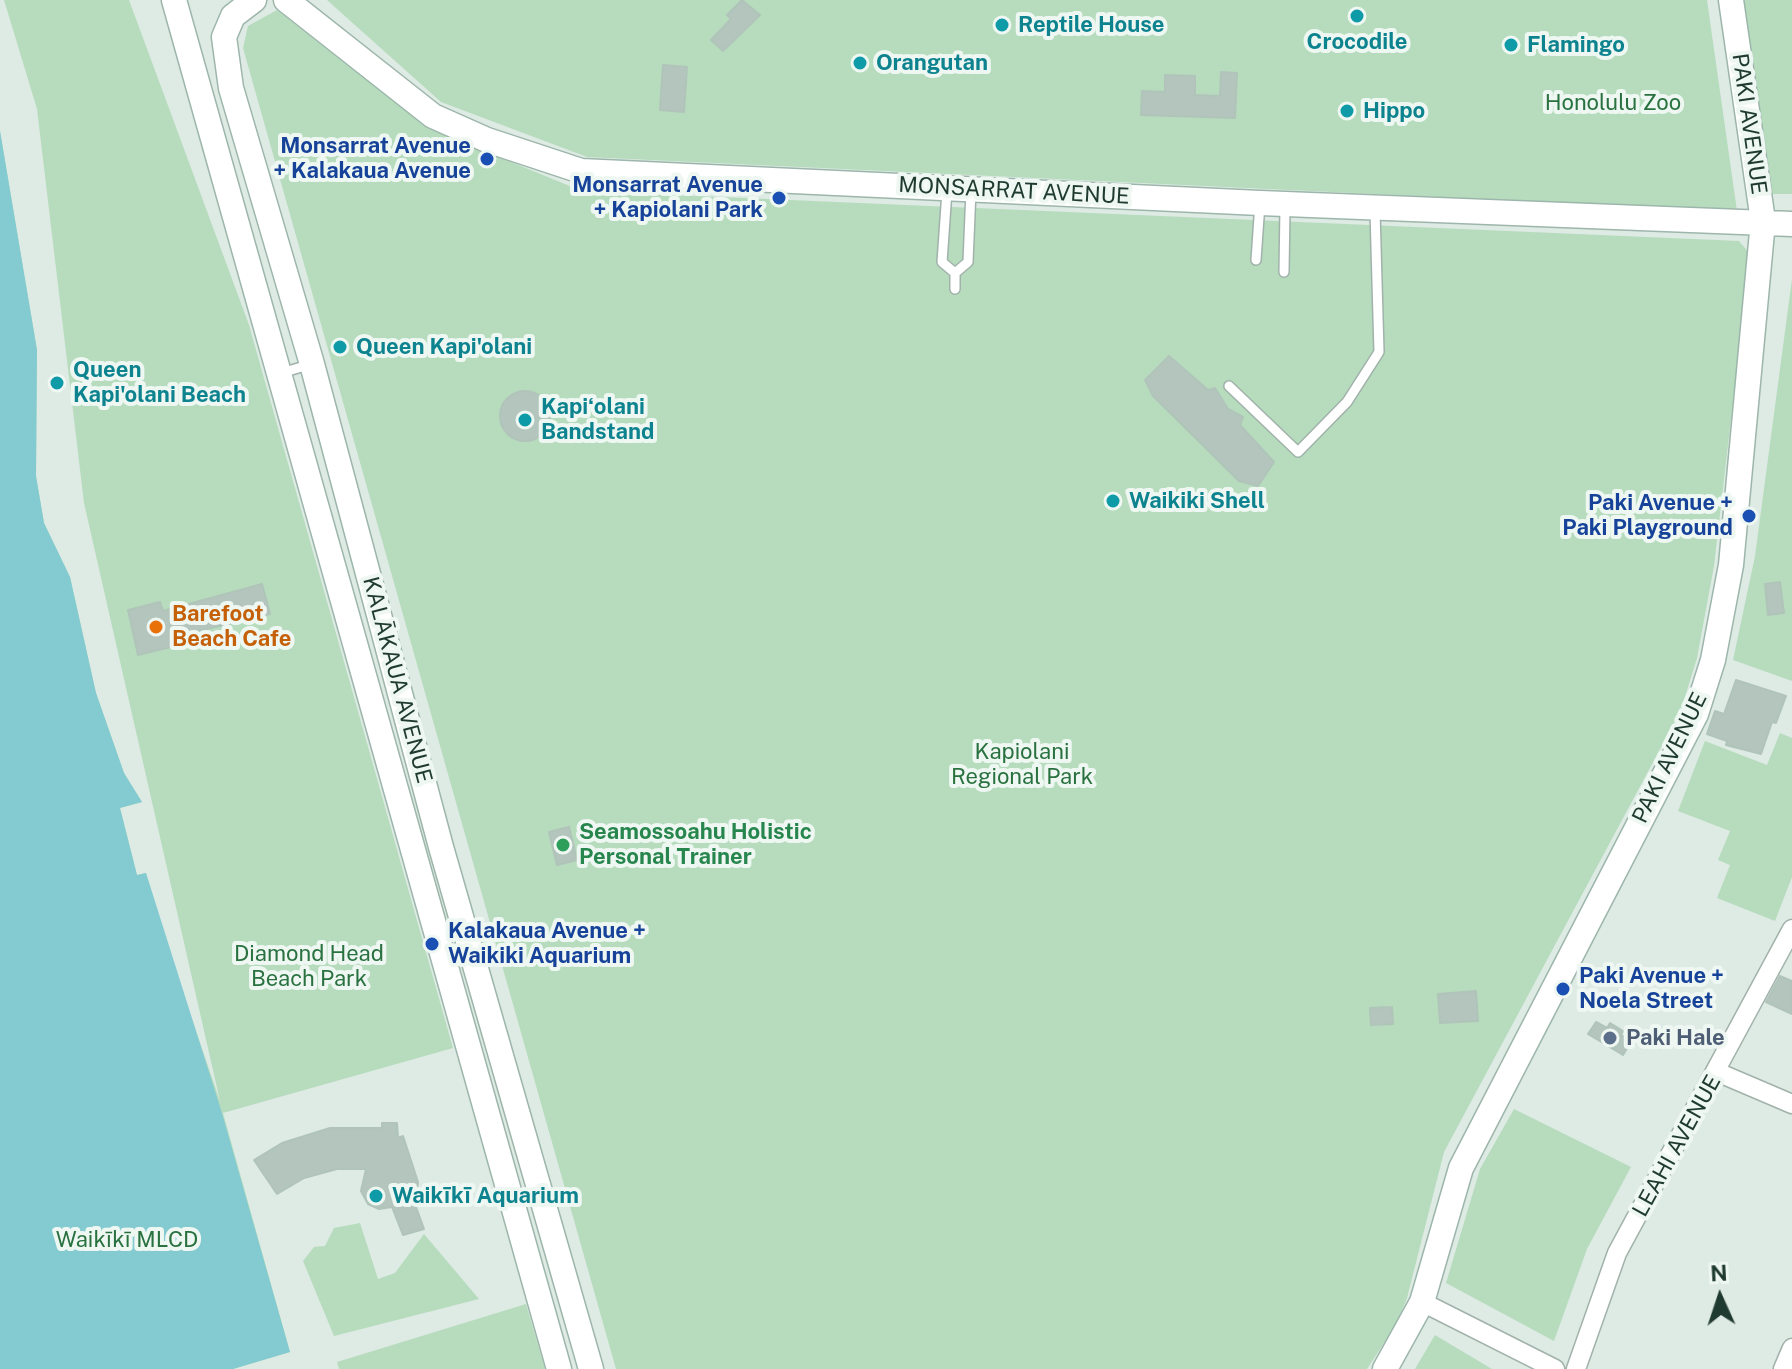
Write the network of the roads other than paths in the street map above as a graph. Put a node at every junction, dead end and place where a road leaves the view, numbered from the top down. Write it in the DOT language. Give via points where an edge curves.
graph roads {
  1 [pos="174,0"];
  2 [pos="254,0"];
  3 [pos="286,0"];
  4 [pos="1731,0"];
  5 [pos="959,189"];
  6 [pos="1260,203"];
  7 [pos="1285,204"];
  8 [pos="1375,207"];
  9 [pos="1763,221"];
  10 [pos="1792,224"];
  11 [pos="1256,260"];
  12 [pos="1284,272"];
  13 [pos="955,273"];
  14 [pos="955,289"];
  15 [pos="312,364"];
  16 [pos="281,373"];
  17 [pos="1229,386"];
  18 [pos="421,769"];
  19 [pos="394,776"];
  20 [pos="1792,929"];
  21 [pos="1717,1072"];
  22 [pos="516,1100"];
  23 [pos="1792,1104"];
  24 [pos="487,1109"];
  25 [pos="1422,1302"];
  26 [pos="1792,1348"];
  27 [pos="559,1369"];
  28 [pos="591,1369"];
  29 [pos="1385,1369"];
  30 [pos="1555,1369"];
  31 [pos="1576,1369"];
  32 [pos="1783,1369"];
  1 -- 16 [label="street, KALĀKAUA AVENUE"];
  2 -- 15 [label="street, KALĀKAUA AVENUE" via="229,24 224,37 226,66"];
  3 -- 5 [label="street, MONSARRAT AVENUE" via="433,116 581,171"];
  4 -- 9 [label="street, PAKI AVENUE"];
  5 -- 6 [label="street, MONSARRAT AVENUE"];
  5 -- 13 [label="lane" via="968,262"];
  5 -- 13 [label="lane" via="942,262"];
  6 -- 7 [label="street, MONSARRAT AVENUE"];
  6 -- 11 [label="lane"];
  7 -- 8 [label="street, MONSARRAT AVENUE"];
  7 -- 12 [label="lane"];
  8 -- 9 [label="street, MONSARRAT AVENUE"];
  8 -- 17 [label="lane" via="1379,352 1347,402 1298,452"];
  9 -- 10 [label="street, MONSARRAT AVENUE"];
  9 -- 25 [label="street, PAKI AVENUE" via="1731,565 1713,660 1696,714 1461,1168"];
  13 -- 14 [label="lane"];
  15 -- 16 [label="lane"];
  15 -- 18 [label="street, KALĀKAUA AVENUE"];
  16 -- 19 [label="street, KALĀKAUA AVENUE"];
  18 -- 19 [label="lane"];
  18 -- 22 [label="street, KALĀKAUA AVENUE"];
  19 -- 24 [label="street, KALĀKAUA AVENUE"];
  20 -- 21 [label="street, LEAHI AVENUE"];
  21 -- 23 [label="street"];
  21 -- 31 [label="street, LEAHI AVENUE" via="1617,1253"];
  22 -- 24 [label="lane"];
  22 -- 28 [label="street, KALĀKAUA AVENUE"];
  24 -- 27 [label="street, KALĀKAUA AVENUE"];
  25 -- 29 [label="street, PAKI AVENUE"];
  25 -- 30 [label="street"];
  26 -- 32 [label="street"];
}
